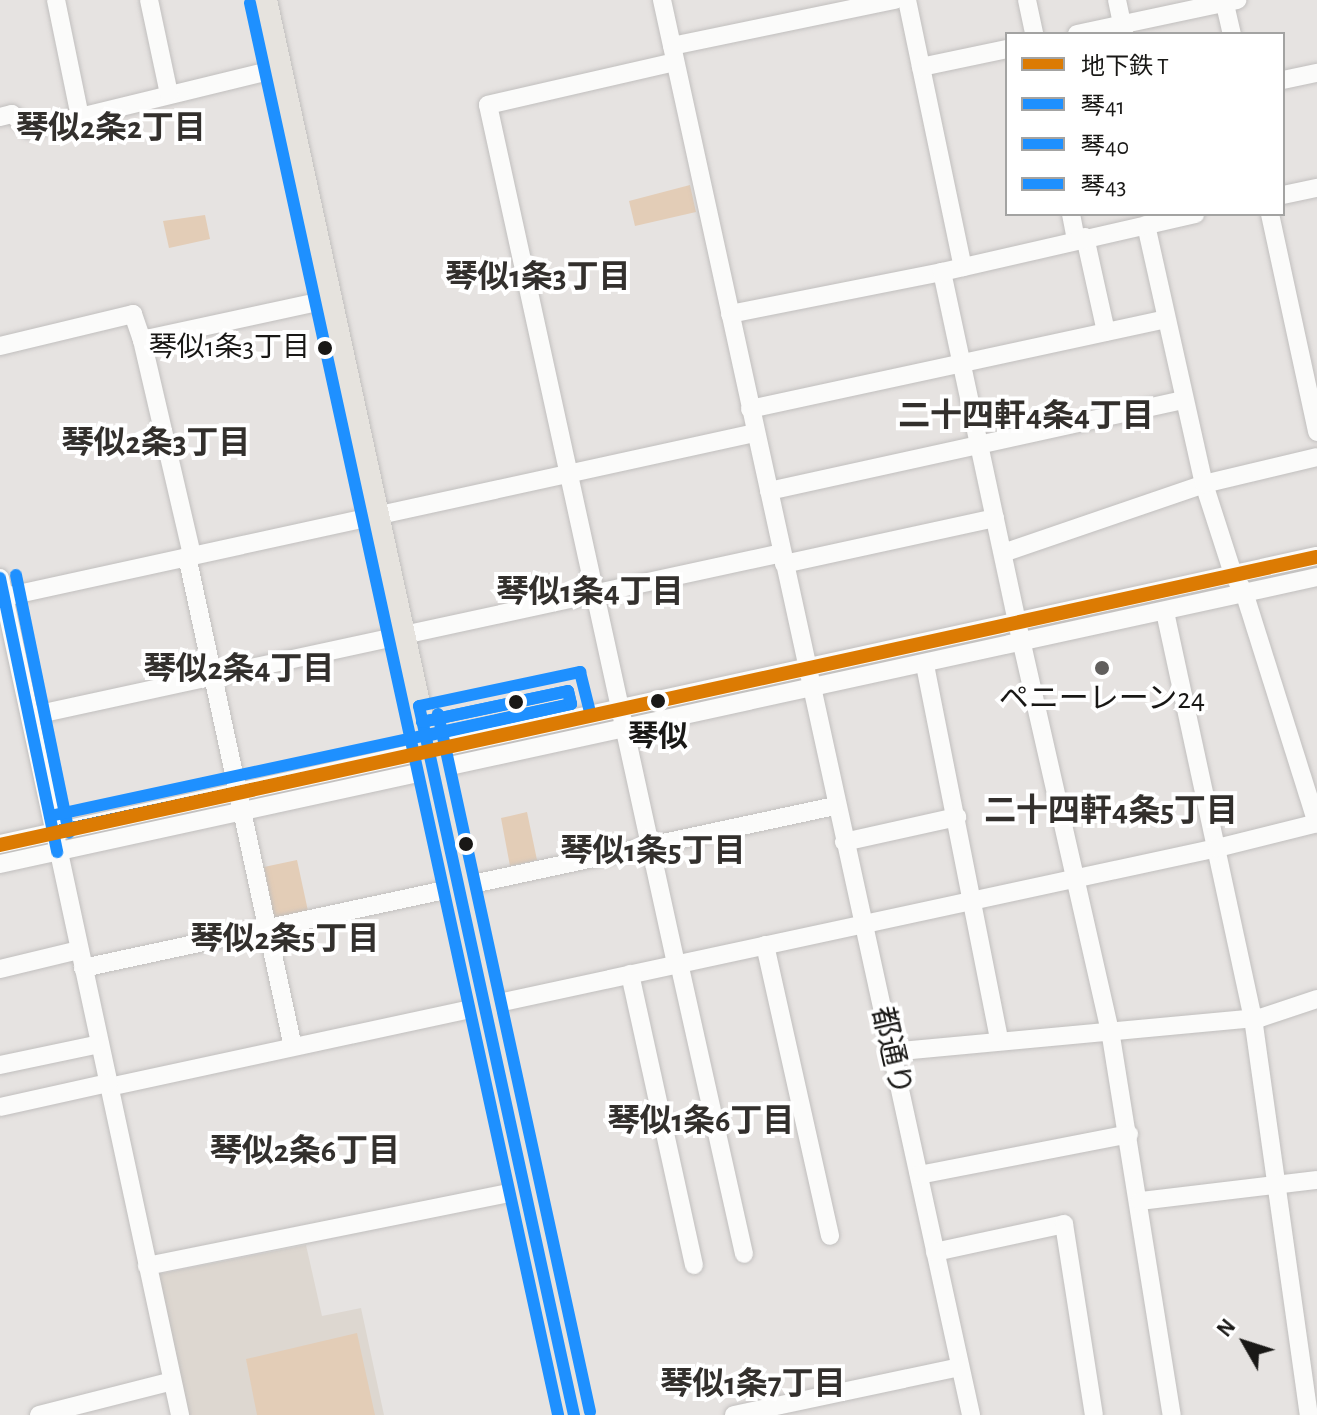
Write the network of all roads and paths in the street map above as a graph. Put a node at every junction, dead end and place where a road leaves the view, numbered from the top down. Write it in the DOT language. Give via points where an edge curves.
graph roads {
  1 [pos="56,0"];
  2 [pos="149,0"];
  3 [pos="266,0"];
  4 [pos="662,0"];
  5 [pos="894,0"];
  6 [pos="907,0"];
  7 [pos="1027,0"];
  8 [pos="1117,0"];
  9 [pos="1229,1"];
  10 [pos="1123,29"];
  11 [pos="1034,32"];
  12 [pos="1095,32"];
  13 [pos="1232,32"];
  14 [pos="1005,49"];
  15 [pos="674,54"];
  16 [pos="921,67"];
  17 [pos="281,68"];
  18 [pos="1317,73"];
  19 [pos="1285,80"];
  20 [pos="169,94"];
  21 [pos="0,117"];
  22 [pos="80,117"];
  23 [pos="1317,188"];
  24 [pos="1285,195"];
  25 [pos="1072,216"];
  26 [pos="1182,216"];
  27 [pos="1270,216"];
  28 [pos="1157,220"];
  29 [pos="1081,238"];
  30 [pos="963,267"];
  31 [pos="942,272"];
  32 [pos="331,299"];
  33 [pos="730,314"];
  34 [pos="1165,319"];
  35 [pos="1106,332"];
  36 [pos="142,340"];
  37 [pos="0,346"];
  38 [pos="960,364"];
  39 [pos="1183,400"];
  40 [pos="750,409"];
  41 [pos="1317,432"];
  42 [pos="755,433"];
  43 [pos="979,444"];
  44 [pos="1317,457"];
  45 [pos="569,474"];
  46 [pos="1204,484"];
  47 [pos="769,491"];
  48 [pos="378,515"];
  49 [pos="995,518"];
  50 [pos="1003,553"];
  51 [pos="190,556"];
  52 [pos="1317,556"];
  53 [pos="783,559"];
  54 [pos="1233,574"];
  55 [pos="1317,577"];
  56 [pos="1,591"];
  57 [pos="1244,592"];
  58 [pos="597,593"];
  59 [pos="1165,612"];
  60 [pos="1018,622"];
  61 [pos="404,635"];
  62 [pos="1022,644"];
  63 [pos="925,665"];
  64 [pos="212,676"];
  65 [pos="809,678"];
  66 [pos="30,716"];
  67 [pos="623,720"];
  68 [pos="431,761"];
  69 [pos="237,792"];
  70 [pos="835,806"];
  71 [pos="241,811"];
  72 [pos="957,817"];
  73 [pos="1317,823"];
  74 [pos="53,832"];
  75 [pos="844,842"];
  76 [pos="0,844"];
  77 [pos="650,846"];
  78 [pos="1217,848"];
  79 [pos="57,852"];
  80 [pos="0,864"];
  81 [pos="1076,878"];
  82 [pos="459,887"];
  83 [pos="973,900"];
  84 [pos="862,924"];
  85 [pos="267,928"];
  86 [pos="765,945"];
  87 [pos="81,959"];
  88 [pos="678,964"];
  89 [pos="0,969"];
  90 [pos="630,974"];
  91 [pos="1317,999"];
  92 [pos="485,1005"];
  93 [pos="1253,1018"];
  94 [pos="1110,1030"];
  95 [pos="999,1040"];
  96 [pos="100,1044"];
  97 [pos="293,1047"];
  98 [pos="890,1052"];
  99 [pos="0,1065"];
  100 [pos="108,1085"];
  101 [pos="0,1107"];
  102 [pos="1129,1134"];
  103 [pos="919,1175"];
  104 [pos="1317,1180"];
  105 [pos="1277,1185"];
  106 [pos="525,1190"];
  107 [pos="1140,1201"];
  108 [pos="830,1236"];
  109 [pos="935,1252"];
  110 [pos="744,1254"];
  111 [pos="694,1265"];
  112 [pos="147,1266"];
  113 [pos="960,1367"];
  114 [pos="172,1381"];
  115 [pos="39,1415"];
  116 [pos="180,1415"];
  117 [pos="574,1415"];
  118 [pos="734,1415"];
  119 [pos="971,1415"];
  120 [pos="1094,1415"];
  121 [pos="1172,1415"];
  122 [pos="1309,1415"];
  1 -- 22 [label="street"];
  2 -- 20 [label="street"];
  3 -- 17 [label="main road"];
  4 -- 15 [label="street, 都通り"];
  5 -- 15 [label="street"];
  6 -- 16 [label="street"];
  7 -- 11 [label="street"];
  8 -- 10 [label="street"];
  9 -- 10 [label="street"];
  9 -- 13 [label="street"];
  10 -- 12 [label="street"];
  14 -- 16 [label="street"];
  15 -- 33 [label="street, 都通り"];
  15 -- 45 [label="street" via="488,105"];
  16 -- 30 [label="street"];
  17 -- 20 [label="street"];
  17 -- 32 [label="main road"];
  18 -- 19 [label="street"];
  20 -- 22 [label="street"];
  21 -- 22 [label="street" via="12,114 29,129"];
  23 -- 24 [label="street"];
  25 -- 29 [label="street"];
  26 -- 28 [label="street"];
  27 -- 41 [label="street"];
  28 -- 29 [label="street"];
  28 -- 34 [label="street"];
  29 -- 30 [label="street"];
  29 -- 35 [label="street"];
  30 -- 31 [label="street"];
  31 -- 33 [label="street"];
  31 -- 38 [label="street"];
  32 -- 36 [label="street"];
  32 -- 48 [label="main road"];
  33 -- 40 [label="street, 都通り"];
  34 -- 35 [label="street"];
  34 -- 39 [label="street"];
  35 -- 38 [label="street"];
  36 -- 37 [label="street" via="133,314"];
  36 -- 51 [label="street"];
  38 -- 40 [label="street"];
  38 -- 43 [label="street"];
  39 -- 43 [label="street"];
  39 -- 46 [label="street"];
  40 -- 42 [label="street, 都通り"];
  42 -- 45 [label="street"];
  42 -- 47 [label="street, 都通り"];
  43 -- 47 [label="street"];
  43 -- 49 [label="street"];
  44 -- 46 [label="street"];
  45 -- 48 [label="street"];
  45 -- 58 [label="street"];
  46 -- 50 [label="street"];
  46 -- 54 [label="street"];
  47 -- 53 [label="street, 都通り"];
  48 -- 51 [label="street"];
  48 -- 61 [label="main road"];
  49 -- 50 [label="street"];
  49 -- 53 [label="street"];
  50 -- 60 [label="street"];
  51 -- 56 [label="street"];
  51 -- 64 [label="street"];
  52 -- 54 [label="street"];
  53 -- 58 [label="street"];
  53 -- 65 [label="street, 都通り"];
  54 -- 57 [label="street"];
  54 -- 60 [label="street"];
  55 -- 57 [label="street"];
  56 -- 66 [label="street"];
  57 -- 59 [label="street"];
  57 -- 73 [label="street"];
  58 -- 61 [label="street"];
  58 -- 67 [label="street"];
  59 -- 62 [label="street"];
  59 -- 78 [label="street"];
  60 -- 62 [label="street"];
  60 -- 65 [label="street"];
  61 -- 64 [label="street"];
  61 -- 68 [label="main road"];
  62 -- 63 [label="street"];
  62 -- 81 [label="street"];
  63 -- 65 [label="street"];
  63 -- 72 [label="street"];
  64 -- 66 [label="street"];
  64 -- 69 [label="street"];
  65 -- 67 [label="street"];
  65 -- 70 [label="street, 都通り"];
  66 -- 74 [label="street"];
  67 -- 68 [label="street"];
  67 -- 77 [label="street"];
  68 -- 69 [label="street"];
  68 -- 71 [label="street"];
  68 -- 82 [label="main road"];
  69 -- 71 [label="street"];
  69 -- 74 [label="street"];
  70 -- 75 [label="street, 都通り"];
  70 -- 77 [label="street"];
  71 -- 79 [label="street"];
  71 -- 85 [label="street"];
  72 -- 75 [label="street"];
  72 -- 83 [label="street"];
  73 -- 78 [label="street"];
  74 -- 76 [label="street"];
  74 -- 79 [label="street"];
  75 -- 84 [label="street, 都通り"];
  77 -- 82 [label="street"];
  77 -- 88 [label="street"];
  78 -- 81 [label="street"];
  78 -- 93 [label="street"];
  79 -- 80 [label="street"];
  79 -- 87 [label="street"];
  81 -- 83 [label="street"];
  81 -- 94 [label="street"];
  82 -- 85 [label="street"];
  82 -- 92 [label="main road"];
  83 -- 84 [label="street"];
  83 -- 95 [label="street"];
  84 -- 86 [label="street"];
  84 -- 98 [label="street, 都通り"];
  85 -- 87 [label="street"];
  85 -- 97 [label="street"];
  86 -- 88 [label="street"];
  86 -- 108 [label="street"];
  87 -- 89 [label="street"];
  87 -- 96 [label="street"];
  88 -- 90 [label="street"];
  88 -- 110 [label="street"];
  90 -- 92 [label="street"];
  90 -- 111 [label="street"];
  91 -- 93 [label="street"];
  92 -- 97 [label="street"];
  92 -- 106 [label="main road"];
  93 -- 94 [label="street"];
  93 -- 105 [label="street"];
  94 -- 95 [label="street"];
  94 -- 102 [label="street"];
  95 -- 98 [label="street"];
  96 -- 99 [label="street"];
  96 -- 100 [label="street"];
  97 -- 100 [label="street"];
  98 -- 103 [label="street, 都通り"];
  100 -- 101 [label="street"];
  100 -- 112 [label="street"];
  102 -- 103 [label="street"];
  102 -- 107 [label="street"];
  103 -- 109 [label="street, 都通り"];
  104 -- 105 [label="street"];
  105 -- 107 [label="street"];
  105 -- 122 [label="street"];
  106 -- 112 [label="street"];
  106 -- 117 [label="main road"];
  107 -- 121 [label="street"];
  109 -- 113 [label="street, 都通り"];
  109 -- 120 [label="street" via="1064,1224"];
  112 -- 114 [label="street"];
  113 -- 118 [label="street"];
  113 -- 119 [label="street, 都通り"];
  114 -- 115 [label="street"];
  114 -- 116 [label="street"];
}
